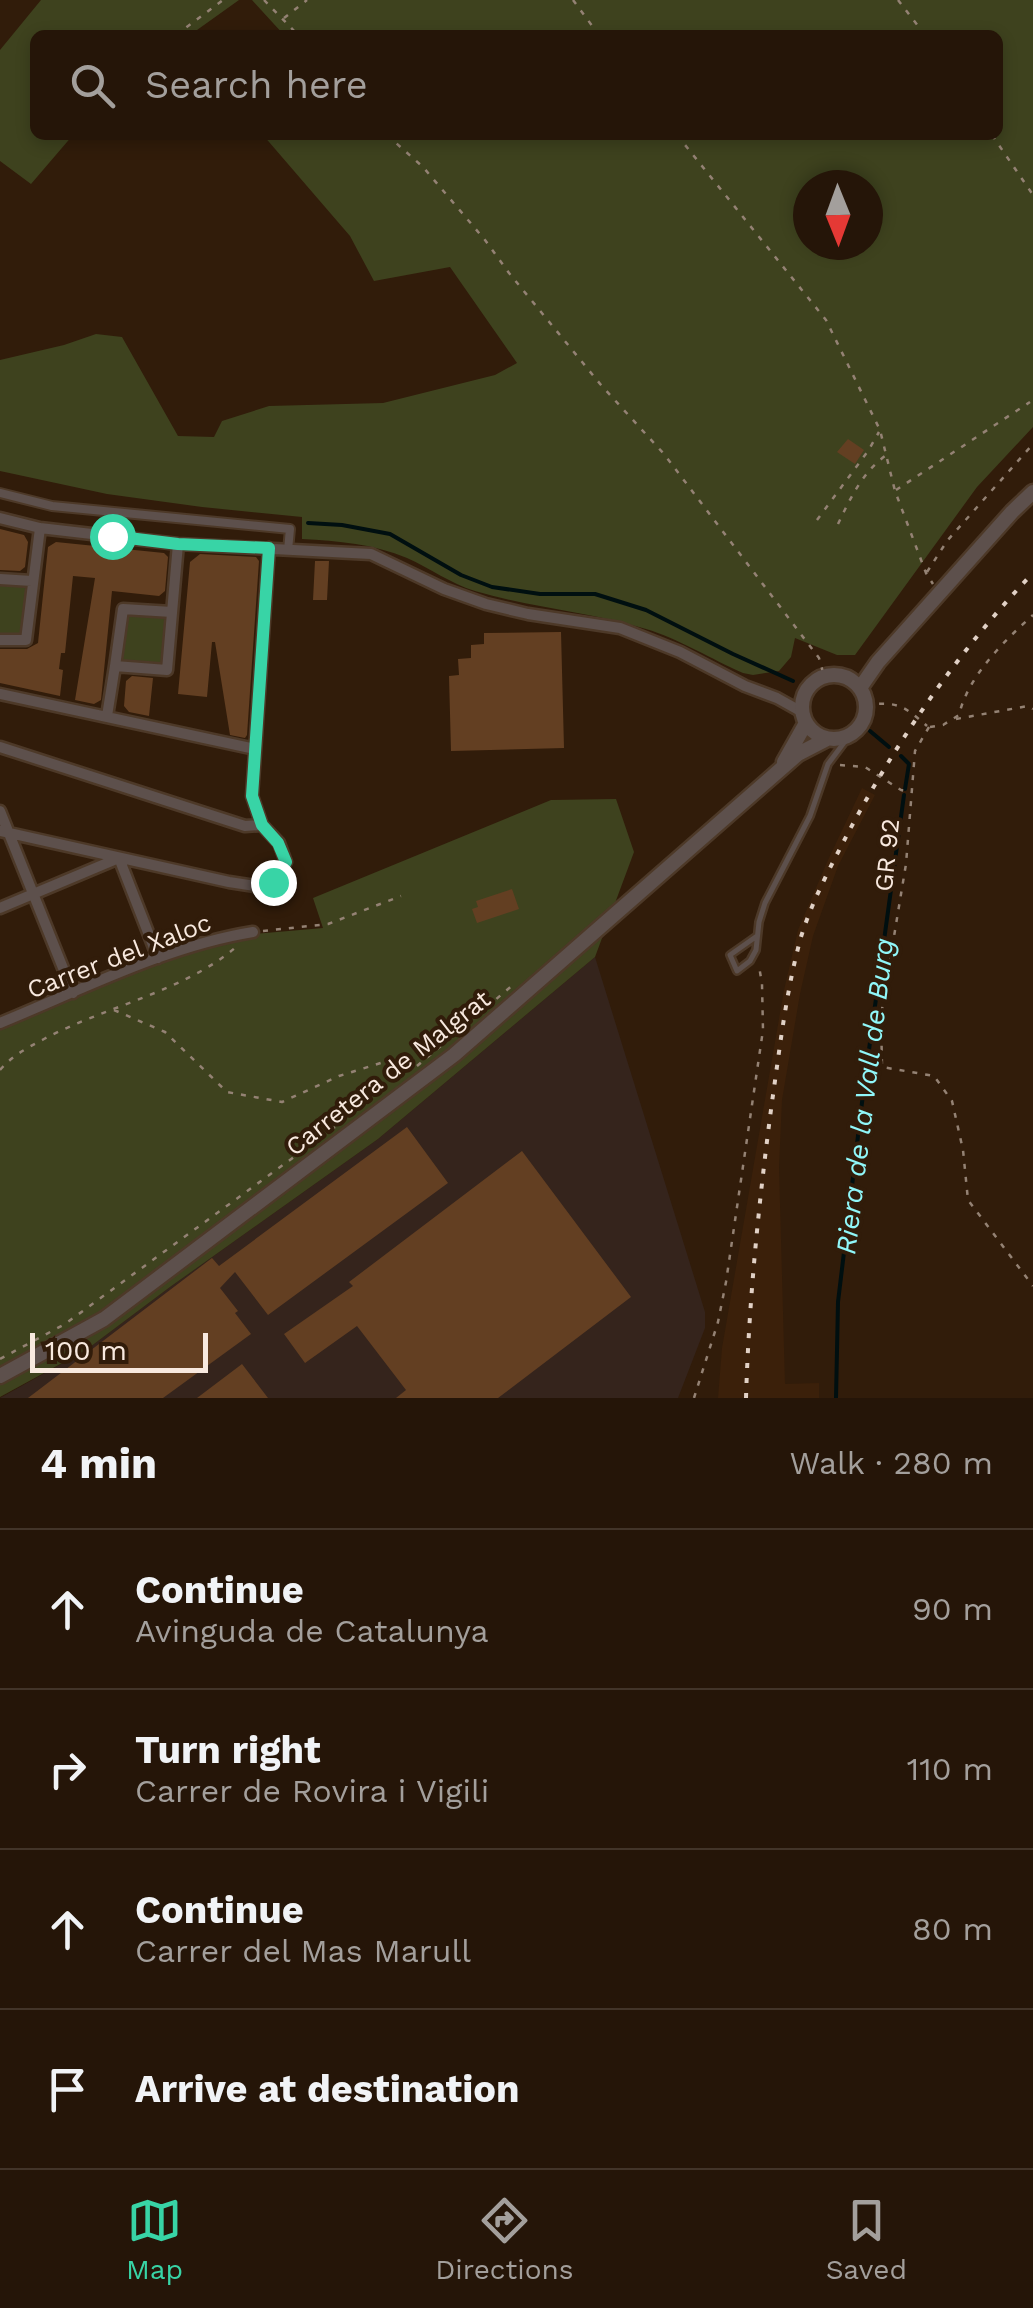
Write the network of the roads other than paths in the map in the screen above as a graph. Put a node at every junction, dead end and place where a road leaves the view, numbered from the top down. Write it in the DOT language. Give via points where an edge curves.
graph roads {
  1 [pos="1033,492"];
  2 [pos="0,493"];
  3 [pos="0,518"];
  4 [pos="40,528"];
  5 [pos="178,544"];
  6 [pos="269,548"];
  7 [pos="288,550"];
  8 [pos="0,578"];
  9 [pos="32,580"];
  10 [pos="172,612"];
  11 [pos="0,640"];
  12 [pos="878,662"];
  13 [pos="116,666"];
  14 [pos="848,678"];
  15 [pos="860,688"];
  16 [pos="0,694"];
  17 [pos="803,712"];
  18 [pos="108,716"];
  19 [pos="848,736"];
  20 [pos="828,739"];
  21 [pos="0,747"];
  22 [pos="254,749"];
  23 [pos="779,771"];
  24 [pos="0,811"];
  25 [pos="262,825"];
  26 [pos="4,832"];
  27 [pos="119,858"];
  28 [pos="33,894"];
  29 [pos="0,908"];
  30 [pos="253,932"];
  31 [pos="757,936"];
  32 [pos="158,958"];
  33 [pos="74,994"];
  34 [pos="0,1023"];
  35 [pos="0,1376"];
  1 -- 12 [label="street"];
  2 -- 7 [label="street" via="52,506 290,530"];
  3 -- 4 [label="street"];
  4 -- 5 [label="street"];
  4 -- 9 [label="street"];
  5 -- 6 [label="street"];
  5 -- 10 [label="street"];
  6 -- 7 [label="street"];
  6 -- 22 [label="street"];
  7 -- 17 [label="street" via="371,554 486,604 620,628"];
  8 -- 9 [label="street"];
  9 -- 11 [label="street" via="26,640"];
  10 -- 13 [label="street" via="122,609"];
  10 -- 13 [label="street" via="167,670"];
  12 -- 14 [label="street"];
  12 -- 15 [label="street"];
  13 -- 18 [label="street"];
  14 -- 15 [label="street"];
  14 -- 17 [label="street" via="824,676 808,687"];
  15 -- 19 [label="street" via="866,705 861,725"];
  16 -- 18 [label="street"];
  17 -- 20 [label="street" via="816,734"];
  17 -- 23 [label="street, Carretera de Malgrat"];
  18 -- 22 [label="street"];
  19 -- 20 [label="street"];
  19 -- 31 [label="lane" via="828,764 810,816 765,903"];
  20 -- 23 [label="street, Carretera de Malgrat"];
  21 -- 25 [label="street" via="246,826"];
  22 -- 25 [label="street" via="252,796"];
  23 -- 35 [label="street, Carretera de Malgrat" via="454,1054 104,1318"];
  24 -- 26 [label="street"];
  25 -- 27 [label="street" via="286,862 273,882 229,882"];
  26 -- 27 [label="street"];
  26 -- 28 [label="street"];
  27 -- 28 [label="street"];
  27 -- 32 [label="street"];
  28 -- 29 [label="street"];
  28 -- 33 [label="street"];
  30 -- 32 [label="street, Carrer del Xaloc"];
  31 -- 31 [label="lane" via="750,961 737,971 730,956"];
  32 -- 33 [label="street, Carrer del Xaloc"];
  33 -- 34 [label="street, Carrer del Xaloc"];
}
